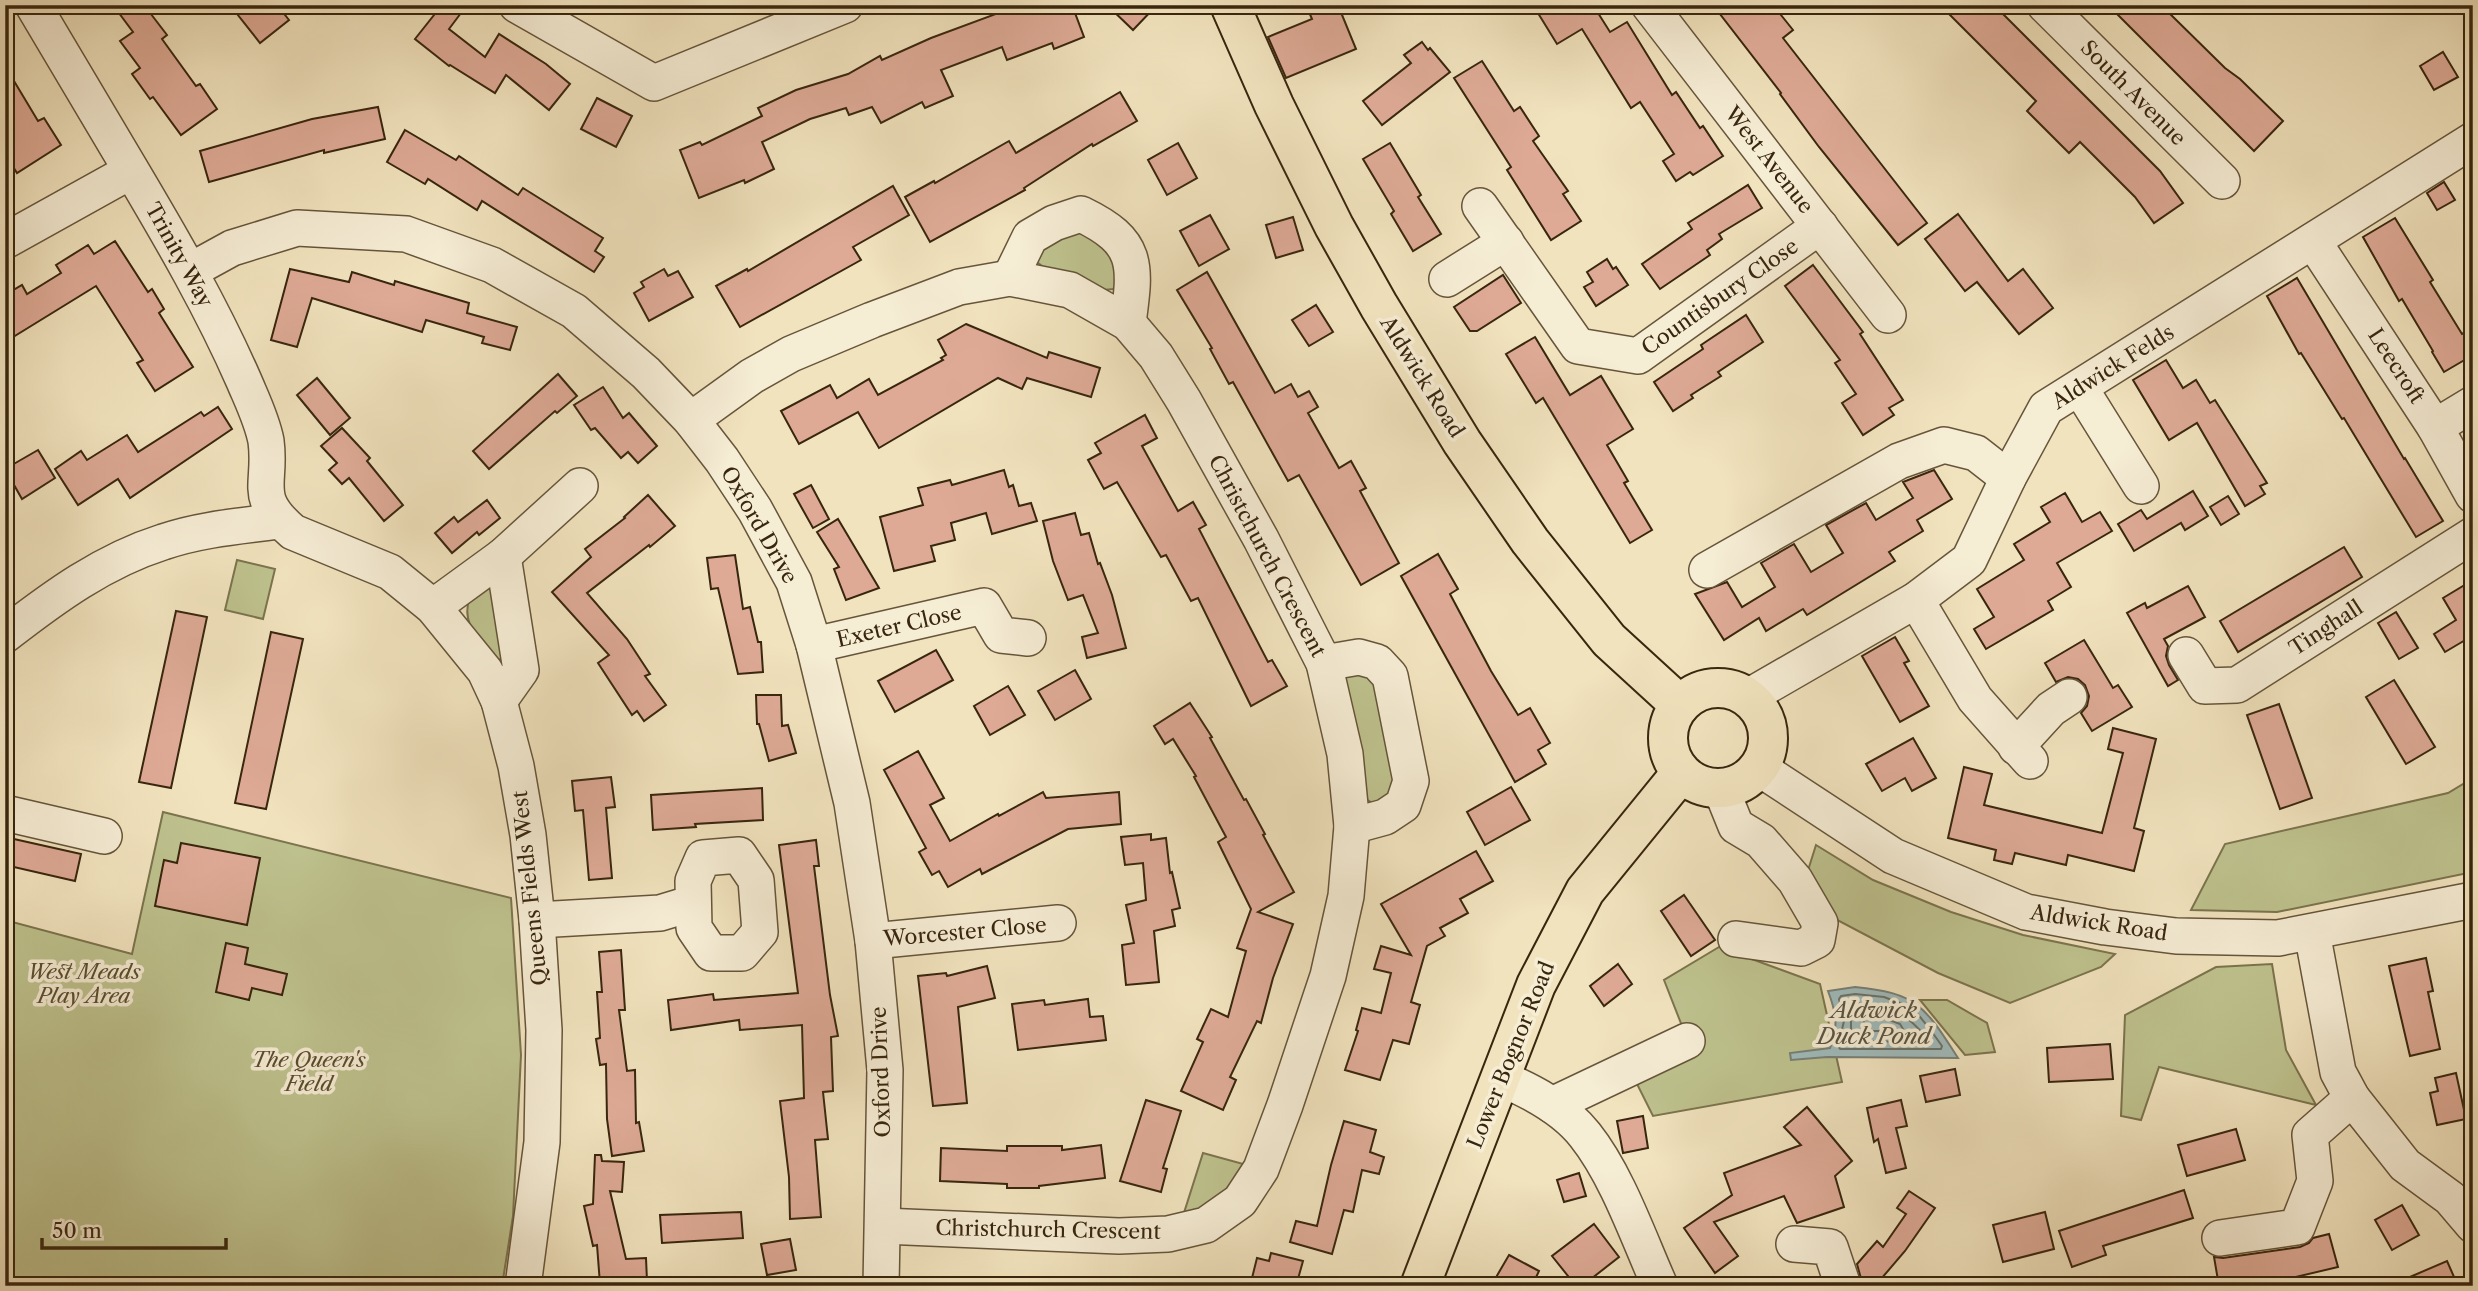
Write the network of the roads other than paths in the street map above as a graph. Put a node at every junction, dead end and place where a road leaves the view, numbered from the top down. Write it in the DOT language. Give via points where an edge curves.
graph roads {
  1 [pos="517,5"];
  2 [pos="845,5"];
  3 [pos="1230,5"];
  4 [pos="1650,5"];
  5 [pos="2045,5"];
  6 [pos="36,6"];
  7 [pos="2473,140"];
  8 [pos="131,171"];
  9 [pos="2222,181"];
  10 [pos="1480,206"];
  11 [pos="1820,226"];
  12 [pos="5,241"];
  13 [pos="2313,241"];
  14 [pos="1507,242"];
  15 [pos="190,271"];
  16 [pos="1010,278"];
  17 [pos="1447,279"];
  18 [pos="1888,315"];
  19 [pos="1128,323"];
  20 [pos="2080,388"];
  21 [pos="2473,404"];
  22 [pos="691,420"];
  23 [pos="2435,426"];
  24 [pos="2008,478"];
  25 [pos="580,486"];
  26 [pos="2141,486"];
  27 [pos="2473,495"];
  28 [pos="281,521"];
  29 [pos="2473,534"];
  30 [pos="503,556"];
  31 [pos="1707,570"];
  32 [pos="1916,600"];
  33 [pos="433,607"];
  34 [pos="5,635"];
  35 [pos="1028,638"];
  36 [pos="814,645"];
  37 [pos="2186,655"];
  38 [pos="1324,663"];
  39 [pos="1748,696"];
  40 [pos="2069,696"];
  41 [pos="499,701"];
  42 [pos="1680,705"];
  43 [pos="1759,768"];
  44 [pos="1681,773"];
  45 [pos="1721,789"];
  46 [pos="5,813"];
  47 [pos="1352,826"];
  48 [pos="104,836"];
  49 [pos="2473,900"];
  50 [pos="693,903"];
  51 [pos="537,920"];
  52 [pos="1058,923"];
  53 [pos="2312,932"];
  54 [pos="1736,939"];
  55 [pos="873,941"];
  56 [pos="1687,1041"];
  57 [pos="1500,1078"];
  58 [pos="2352,1098"];
  59 [pos="1552,1105"];
  60 [pos="2461,1187"];
  61 [pos="2473,1225"];
  62 [pos="883,1226"];
  63 [pos="2220,1238"];
  64 [pos="1794,1244"];
  65 [pos="523,1286"];
  66 [pos="881,1286"];
  67 [pos="1420,1286"];
  68 [pos="1660,1286"];
  69 [pos="1843,1286"];
  1 -- 2 [label="street" via="654,83"];
  3 -- 42 [label="main road, Aldwick Road" via="1334,226 1462,442 1530,541 1609,640"];
  4 -- 11 [label="street, West Avenue"];
  5 -- 9 [label="street, South Avenue"];
  6 -- 8 [label="street, Trinity Way"];
  7 -- 13 [label="street, Aldwick Felds"];
  8 -- 12 [label="street"];
  8 -- 15 [label="street, Trinity Way"];
  10 -- 14 [label="street, Countisbury Close"];
  11 -- 14 [label="street, Countisbury Close" via="1639,356 1578,346"];
  11 -- 18 [label="street, West Avenue"];
  13 -- 20 [label="street, Aldwick Felds"];
  13 -- 23 [label="street, Leecroft"];
  14 -- 17 [label="street"];
  15 -- 22 [label="street, Oxford Drive" via="232,248 297,228 406,234 492,265 574,311 646,373"];
  15 -- 28 [label="street, Trinity Way" via="261,421 267,500"];
  16 -- 19 [label="street, Christchurch Crescent" via="1070,290"];
  16 -- 19 [label="street" via="1030,237 1081,214 1104,225 1124,243 1133,265"];
  16 -- 22 [label="street, Christchurch Crescent" via="959,287 791,354"];
  19 -- 38 [label="street, Christchurch Crescent" via="1157,356 1184,401"];
  20 -- 24 [label="street, Aldwick Felds" via="2046,408"];
  20 -- 26 [label="street"];
  21 -- 23 [label="street"];
  22 -- 36 [label="street, Oxford Drive" via="755,510 793,582"];
  23 -- 27 [label="street, Leecroft"];
  24 -- 31 [label="street" via="1976,453 1944,445 1899,461"];
  24 -- 32 [label="street, Aldwick Felds" via="1969,560"];
  25 -- 30 [label="street"];
  28 -- 33 [label="street, Queens Fields West" via="293,532 390,572"];
  28 -- 34 [label="street" via="163,541 108,564 58,594"];
  29 -- 37 [label="street, Tinghall" via="2237,685 2205,686"];
  30 -- 33 [label="street"];
  30 -- 41 [label="street" via="522,670"];
  32 -- 39 [label="street, Aldwick Felds"];
  32 -- 40 [label="street" via="1975,699 2023,754 2051,709"];
  33 -- 41 [label="street, Queens Fields West" via="485,671"];
  35 -- 36 [label="street, Exeter Close" via="1001,635 981,592"];
  36 -- 55 [label="street, Oxford Drive" via="852,803"];
  38 -- 47 [label="street, Christchurch Crescent" via="1345,754"];
  38 -- 47 [label="street" via="1359,657 1377,662 1390,676 1411,781 1403,805 1385,817"];
  39 -- 42 [label="main road" via="1712,688 1691,695"];
  39 -- 43 [label="main road" via="1759,708 1769,738"];
  41 -- 51 [label="street, Queens Fields West" via="528,835"];
  42 -- 44 [label="main road" via="1668,732 1668,747"];
  43 -- 45 [label="main road" via="1736,786"];
  43 -- 53 [label="street, Aldwick Road" via="1893,856 2026,912 2176,936 2277,938"];
  44 -- 45 [label="main road" via="1700,785"];
  44 -- 57 [label="main road, Lower Bognor Road" via="1585,891 1536,985"];
  45 -- 54 [label="street" via="1736,826 1761,841 1794,880 1820,923 1817,940 1801,948"];
  46 -- 48 [label="street"];
  47 -- 62 [label="street, Christchurch Crescent" via="1346,896 1328,976 1261,1169 1240,1201 1206,1225 1168,1234"];
  49 -- 53 [label="street, Aldwick Road"];
  50 -- 51 [label="street" via="660,913"];
  51 -- 65 [label="street, Queens Fields West" via="544,1030 542,1142"];
  52 -- 55 [label="street, Worcester Close"];
  53 -- 58 [label="street" via="2338,1072"];
  55 -- 62 [label="street, Oxford Drive" via="885,1070"];
  56 -- 59 [label="street"];
  57 -- 59 [label="street"];
  57 -- 67 [label="main road, Lower Bognor Road"];
  58 -- 60 [label="street" via="2405,1165"];
  58 -- 63 [label="street" via="2310,1135 2315,1181 2297,1227"];
  59 -- 68 [label="street" via="1585,1134 1616,1187"];
  60 -- 61 [label="street"];
  62 -- 66 [label="street, Oxford Drive"];
  64 -- 69 [label="street" via="1835,1236"];
}
